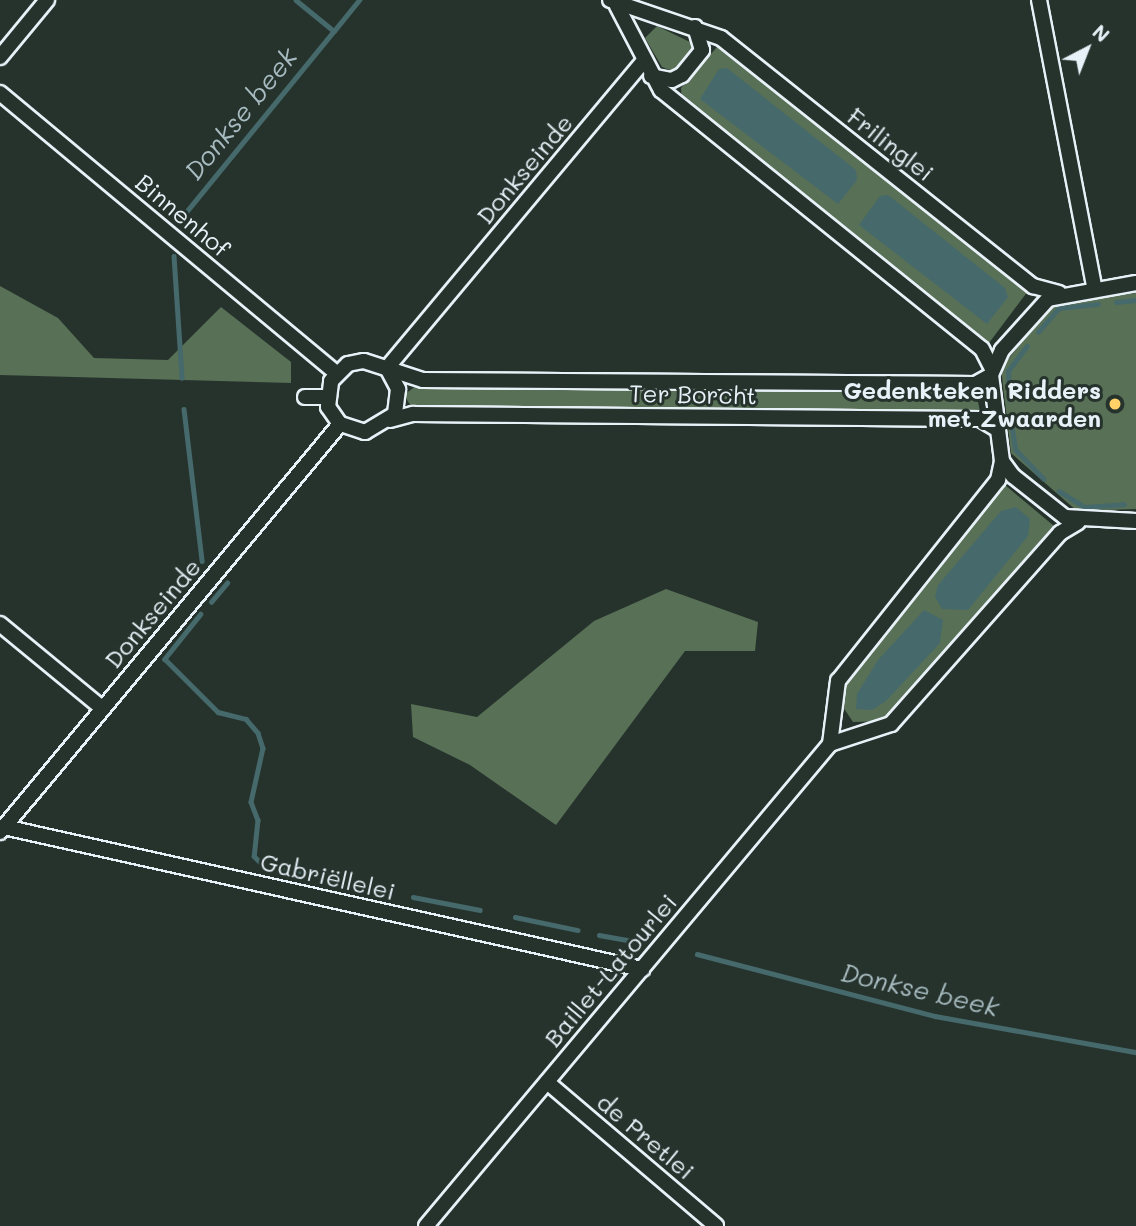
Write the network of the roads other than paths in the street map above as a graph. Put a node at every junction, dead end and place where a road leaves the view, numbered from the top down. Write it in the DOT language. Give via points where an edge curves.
graph roads {
  1 [pos="47,0"];
  2 [pos="1039,0"];
  3 [pos="614,3"];
  4 [pos="695,27"];
  5 [pos="0,57"];
  6 [pos="647,69"];
  7 [pos="0,93"];
  8 [pos="1136,283"];
  9 [pos="1094,286"];
  10 [pos="1059,293"];
  11 [pos="387,369"];
  12 [pos="991,371"];
  13 [pos="336,373"];
  14 [pos="305,397"];
  15 [pos="327,397"];
  16 [pos="389,421"];
  17 [pos="340,424"];
  18 [pos="995,428"];
  19 [pos="1002,461"];
  20 [pos="1136,521"];
  21 [pos="1078,522"];
  22 [pos="0,624"];
  23 [pos="102,708"];
  24 [pos="830,744"];
  25 [pos="2,829"];
  26 [pos="642,969"];
  27 [pos="547,1082"];
  28 [pos="426,1226"];
  29 [pos="716,1226"];
  1 -- 5 [label="street"];
  2 -- 9 [label="street"];
  3 -- 4 [label="street, Frilinglei"];
  3 -- 6 [label="street, Frilinglei"];
  4 -- 6 [label="street" via="702,50 682,75"];
  4 -- 10 [label="street, Frilinglei" via="721,38 1033,286"];
  6 -- 11 [label="street, Donkseinde"];
  6 -- 12 [label="street, Frilinglei" via="675,103 982,349"];
  7 -- 13 [label="street, Binnenhof"];
  8 -- 9 [label="street"];
  9 -- 10 [label="street"];
  10 -- 12 [label="street" via="1020,327"];
  11 -- 12 [label="street, Ter Borcht" via="411,379 450,380 975,384"];
  11 -- 13 [label="street" via="364,361"];
  11 -- 16 [label="street" via="398,389"];
  12 -- 18 [label="street"];
  13 -- 15 [label="street"];
  14 -- 15 [label="street"];
  15 -- 17 [label="street"];
  16 -- 17 [label="street" via="359,433"];
  16 -- 18 [label="street, Ter Borcht" via="413,414 966,419"];
  17 -- 23 [label="street, Donkseinde"];
  18 -- 19 [label="street"];
  19 -- 21 [label="street" via="1037,497"];
  19 -- 24 [label="street" via="998,480 846,667 833,692"];
  20 -- 21 [label="street"];
  21 -- 24 [label="street" via="1060,533 891,724"];
  22 -- 23 [label="street"];
  23 -- 25 [label="street, Donkseinde"];
  24 -- 26 [label="street, Baillet-Latourlei"];
  25 -- 26 [label="street, Gabriëllelei"];
  26 -- 27 [label="street, Baillet-Latourlei"];
  27 -- 28 [label="street, Baillet-Latourlei"];
  27 -- 29 [label="street, de Pretlei"];
}
